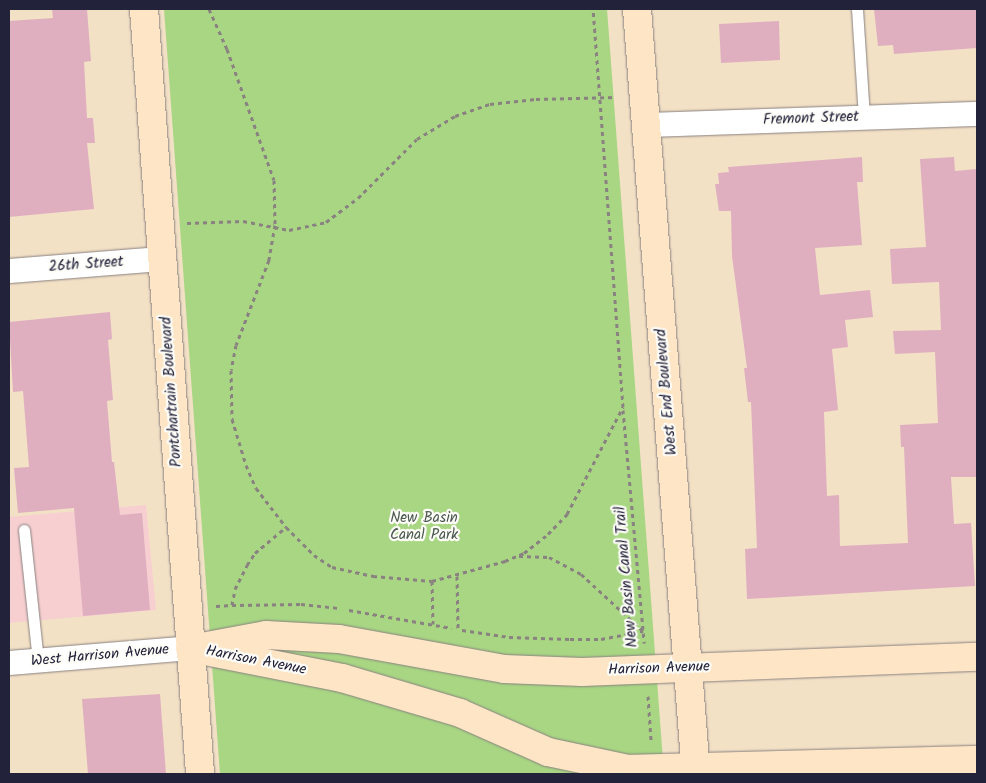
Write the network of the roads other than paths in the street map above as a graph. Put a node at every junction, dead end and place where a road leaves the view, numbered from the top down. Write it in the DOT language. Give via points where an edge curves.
graph roads {
  1 [pos="144,9"];
  2 [pos="637,9"];
  3 [pos="857,9"];
  4 [pos="977,114"];
  5 [pos="864,118"];
  6 [pos="645,125"];
  7 [pos="162,259"];
  8 [pos="9,271"];
  9 [pos="24,530"];
  10 [pos="190,648"];
  11 [pos="977,657"];
  12 [pos="38,661"];
  13 [pos="9,663"];
  14 [pos="689,667"];
  15 [pos="977,760"];
  16 [pos="914,768"];
  17 [pos="696,771"];
  18 [pos="200,774"];
  1 -- 7 [label="street, Pontchartrain Boulevard"];
  2 -- 6 [label="street, West End Boulevard"];
  3 -- 5 [label="lane"];
  4 -- 5 [label="street, Fremont Street"];
  5 -- 6 [label="street, Fremont Street"];
  6 -- 14 [label="street, West End Boulevard"];
  7 -- 8 [label="street, 26th Street"];
  7 -- 10 [label="street, Pontchartrain Boulevard"];
  9 -- 12 [label="lane"];
  10 -- 12 [label="street, West Harrison Avenue"];
  10 -- 14 [label="street, Harrison Avenue" via="275,636 339,639 504,669 582,672"];
  10 -- 17 [label="street, Harrison Avenue" via="351,681 460,713 548,752 628,769"];
  10 -- 18 [label="street, Pontchartrain Boulevard"];
  11 -- 14 [label="street, Harrison Avenue"];
  12 -- 13 [label="street, West Harrison Avenue"];
  14 -- 17 [label="street, West End Boulevard"];
  15 -- 16 [label="street, Harrison Avenue"];
  16 -- 17 [label="street, Harrison Avenue"];
}
